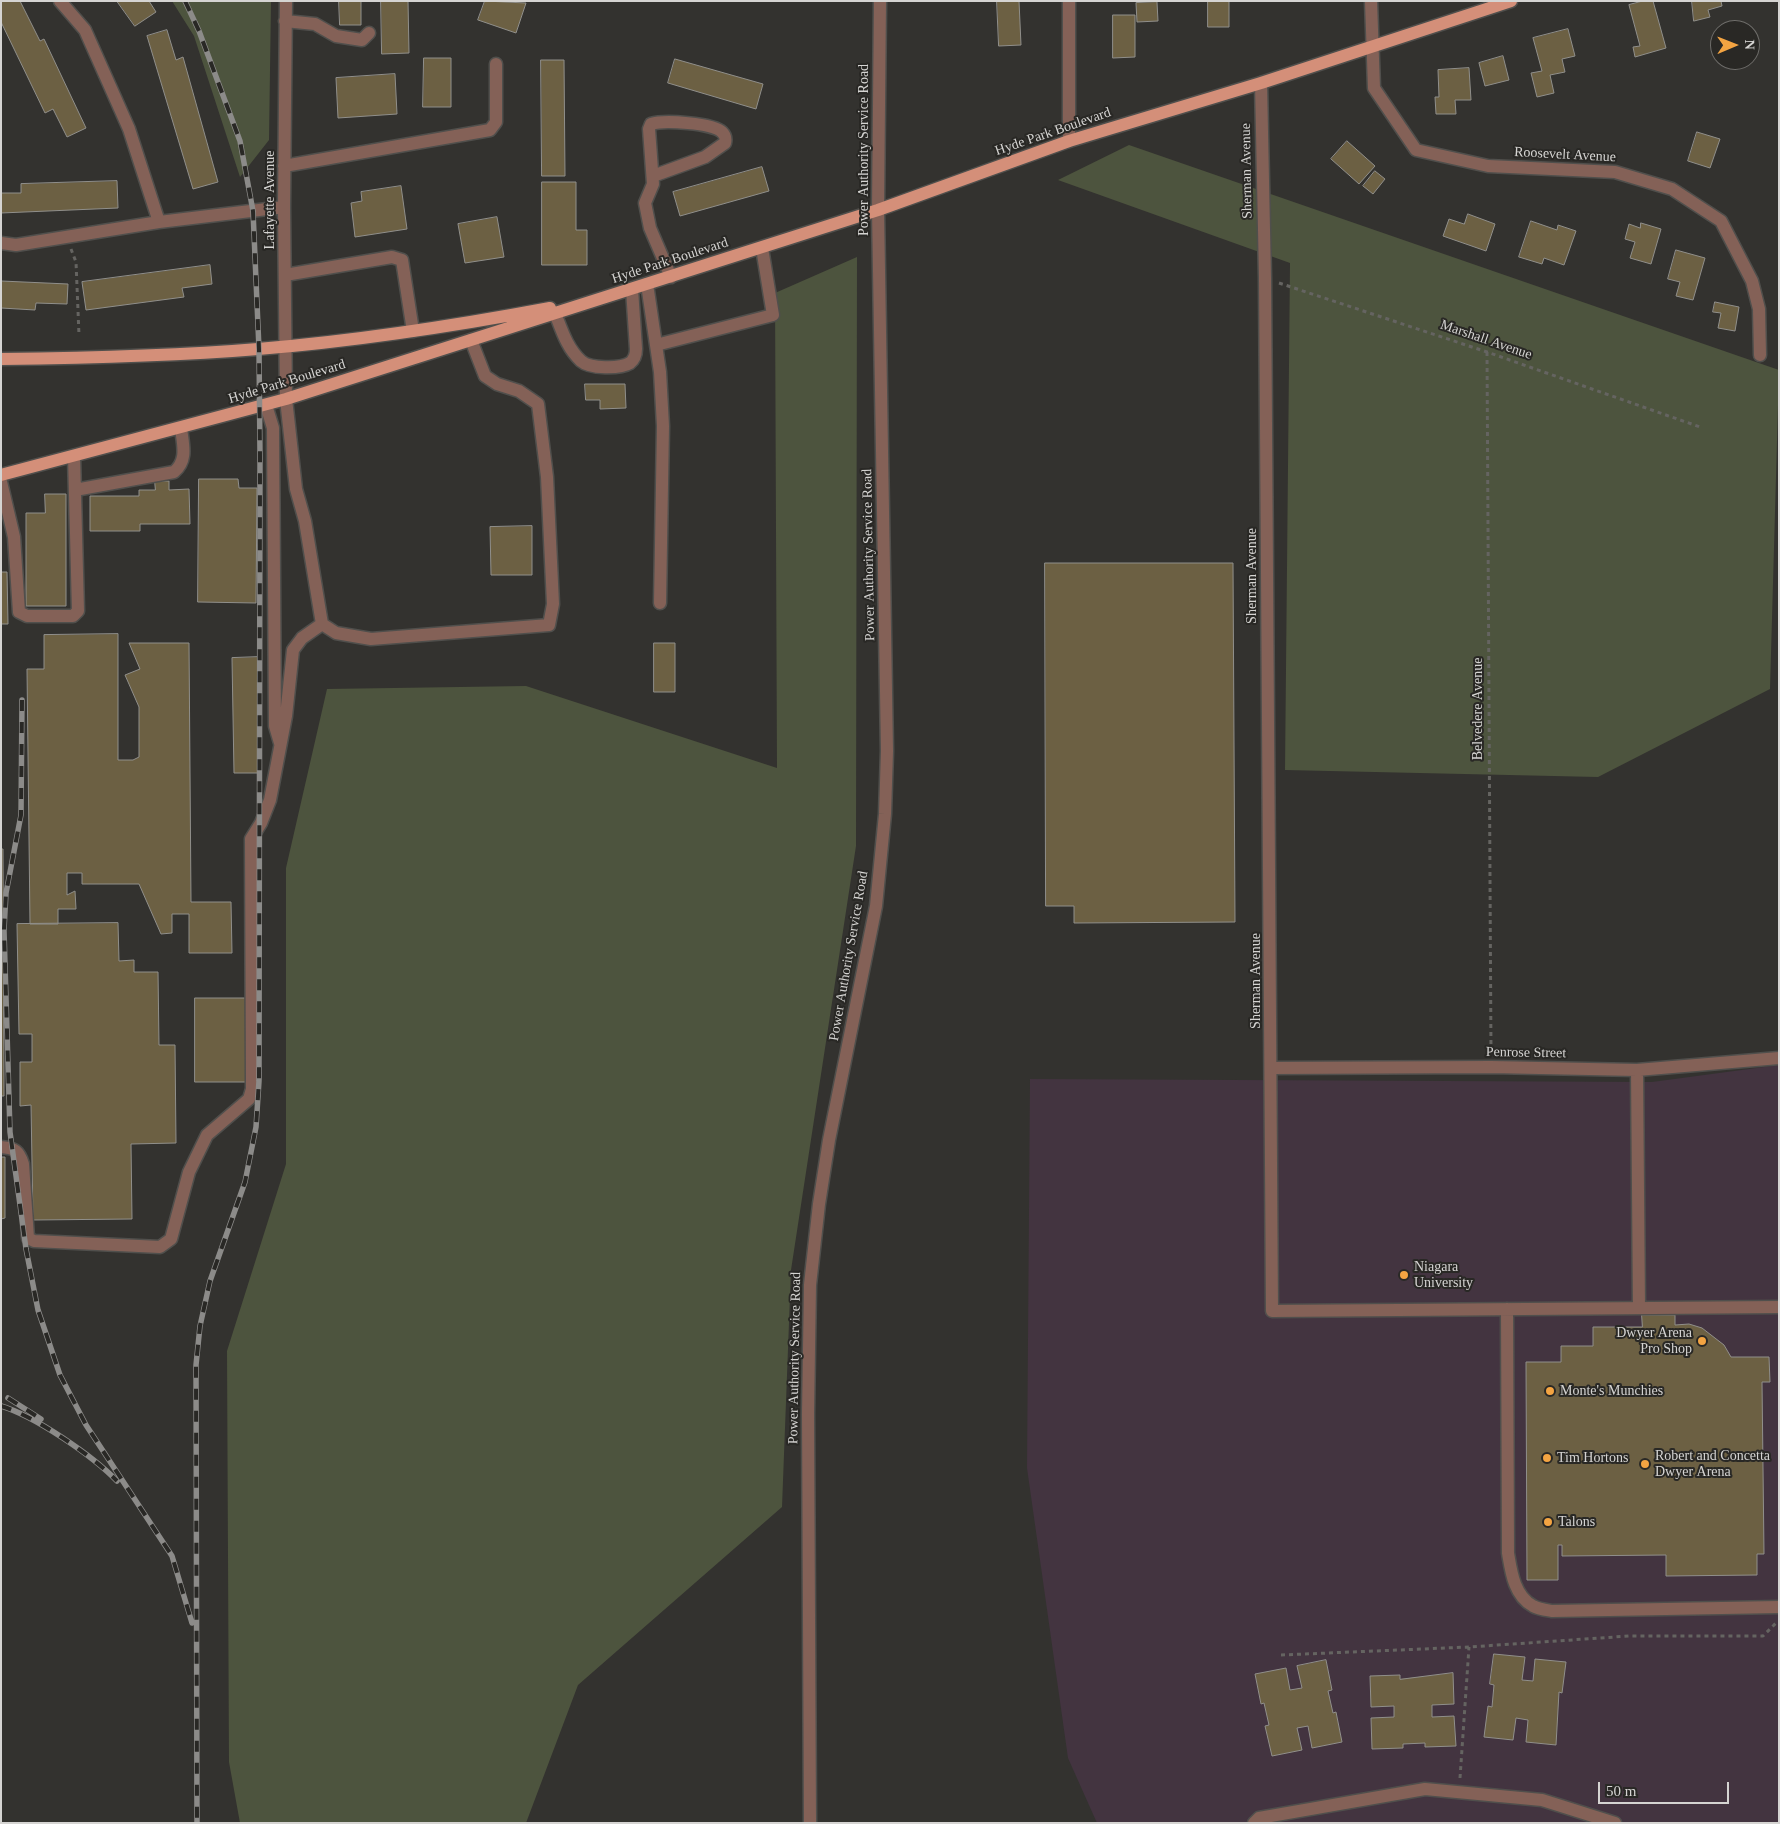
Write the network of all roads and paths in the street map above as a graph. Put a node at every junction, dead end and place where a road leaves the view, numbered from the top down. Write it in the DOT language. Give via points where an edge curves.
graph roads {
  1 [pos="60,1"];
  2 [pos="286,1"];
  3 [pos="884,1"];
  4 [pos="1069,1"];
  5 [pos="1371,1"];
  6 [pos="1511,1"];
  7 [pos="880,7"];
  8 [pos="286,21"];
  9 [pos="369,34"];
  10 [pos="1371,47"];
  11 [pos="496,64"];
  12 [pos="1260,83"];
  13 [pos="1069,141"];
  14 [pos="284,166"];
  15 [pos="653,176"];
  16 [pos="284,207"];
  17 [pos="878,210"];
  18 [pos="159,222"];
  19 [pos="66,237"];
  20 [pos="1,243"];
  21 [pos="762,248"];
  22 [pos="285,275"];
  23 [pos="671,277"];
  24 [pos="1264,278"];
  25 [pos="647,284"];
  26 [pos="632,289"];
  27 [pos="607,297"];
  28 [pos="555,314"];
  29 [pos="413,331"];
  30 [pos="79,335"];
  31 [pos="472,340"];
  32 [pos="656,345"];
  33 [pos="287,346"];
  34 [pos="1487,352"];
  35 [pos="1760,355"];
  36 [pos="1,359"];
  37 [pos="286,399"];
  38 [pos="266,405"];
  39 [pos="1700,427"];
  40 [pos="181,428"];
  41 [pos="74,456"];
  42 [pos="1,476"];
  43 [pos="1,482"];
  44 [pos="76,490"];
  45 [pos="660,603"];
  46 [pos="322,624"];
  47 [pos="280,744"];
  48 [pos="1779,1058"];
  49 [pos="1491,1067"];
  50 [pos="1271,1068"];
  51 [pos="1637,1070"];
  52 [pos="1,1146"];
  53 [pos="1779,1307"];
  54 [pos="1639,1308"];
  55 [pos="1507,1309"];
  56 [pos="1779,1607"];
  57 [pos="1779,1619"];
  58 [pos="1470,1647"];
  59 [pos="1281,1655"];
  60 [pos="1459,1792"];
  61 [pos="810,1823"];
  62 [pos="1254,1823"];
  63 [pos="1615,1823"];
  1 -- 18 [label="street" via="85,30 129,128"];
  2 -- 8 [label="street, Lafayette Avenue"];
  3 -- 7 [label="street, Power Authority Service Road"];
  4 -- 13 [label="street"];
  5 -- 10 [label="street, Roosevelt Avenue"];
  6 -- 10 [label="main road, Hyde Park Boulevard"];
  7 -- 17 [label="street, Power Authority Service Road"];
  8 -- 9 [label="street" via="315,24 336,36 362,40"];
  8 -- 14 [label="street, Lafayette Avenue"];
  10 -- 12 [label="main road, Hyde Park Boulevard"];
  10 -- 35 [label="street, Roosevelt Avenue" via="1374,88 1416,150 1488,166 1615,172 1672,189 1721,221 1752,280 1759,309"];
  11 -- 14 [label="street" via="496,122 490,130"];
  12 -- 13 [label="main road, Hyde Park Boulevard"];
  12 -- 24 [label="street, Sherman Avenue"];
  13 -- 17 [label="main road, Hyde Park Boulevard"];
  14 -- 16 [label="street, Lafayette Avenue"];
  15 -- 15 [label="street" via="651,124 667,121 712,128 725,136 725,143 713,153"];
  15 -- 23 [label="street" via="645,204 650,228"];
  16 -- 18 [label="street"];
  16 -- 22 [label="street, Lafayette Avenue"];
  17 -- 21 [label="main road, Hyde Park Boulevard"];
  17 -- 61 [label="street, Power Authority Service Road" via="887,751 885,814 876,906 829,1140 810,1285"];
  18 -- 19 [label="street"];
  19 -- 20 [label="street" via="16,245"];
  19 -- 30 [label="path" via="76,262"];
  21 -- 23 [label="main road, Hyde Park Boulevard"];
  21 -- 32 [label="street" via="773,315"];
  22 -- 29 [label="street" via="392,256 402,260"];
  22 -- 33 [label="street, Lafayette Avenue"];
  23 -- 25 [label="main road, Hyde Park Boulevard"];
  24 -- 34 [label="path, Marshall Avenue"];
  24 -- 50 [label="street, Sherman Avenue"];
  25 -- 26 [label="main road, Hyde Park Boulevard"];
  25 -- 32 [label="street"];
  26 -- 27 [label="main road, Hyde Park Boulevard"];
  26 -- 28 [label="street" via="636,349 631,362 617,366 583,363 567,344"];
  27 -- 28 [label="main road, Hyde Park Boulevard"];
  27 -- 29 [label="main road, Hyde Park Boulevard"];
  28 -- 31 [label="main road, Hyde Park Boulevard"];
  29 -- 33 [label="main road, Hyde Park Boulevard"];
  31 -- 37 [label="main road, Hyde Park Boulevard"];
  31 -- 46 [label="street" via="485,376 497,384 520,390 538,404 548,497 553,604 549,626 371,639 336,633"];
  32 -- 45 [label="street" via="662,426"];
  33 -- 36 [label="main road, Hyde Park Boulevard" via="133,357"];
  33 -- 37 [label="street, Lafayette Avenue"];
  34 -- 39 [label="path, Marshall Avenue"];
  34 -- 49 [label="path, Belvedere Avenue"];
  37 -- 38 [label="main road, Hyde Park Boulevard"];
  37 -- 46 [label="street, Lafayette Avenue" via="296,489 305,521"];
  38 -- 40 [label="main road, Hyde Park Boulevard"];
  38 -- 47 [label="street" via="273,428 275,726"];
  40 -- 41 [label="main road, Hyde Park Boulevard"];
  40 -- 44 [label="street" via="184,457 182,465 174,472"];
  41 -- 42 [label="main road, Hyde Park Boulevard"];
  41 -- 44 [label="street"];
  43 -- 44 [label="street" via="14,537 19,612 27,616 73,616 78,611"];
  46 -- 47 [label="street" via="302,638 293,650"];
  47 -- 52 [label="street" via="270,800 252,839 252,1089 249,1099 208,1135 189,1172 171,1239 160,1247 34,1241 28,1238 24,1164 20,1153"];
  48 -- 51 [label="street, Penrose Street"];
  49 -- 50 [label="street, Penrose Street"];
  49 -- 51 [label="street, Penrose Street"];
  50 -- 55 [label="street, Sherman Avenue" via="1272,1311"];
  51 -- 54 [label="street"];
  53 -- 54 [label="street"];
  54 -- 55 [label="street"];
  55 -- 56 [label="street" via="1508,1553 1512,1579 1521,1594 1532,1606 1552,1611"];
  57 -- 58 [label="path" via="1764,1636 1629,1636"];
  58 -- 59 [label="path"];
  58 -- 60 [label="path"];
  60 -- 62 [label="street" via="1425,1789 1259,1818"];
  60 -- 63 [label="street" via="1542,1800"];
}
